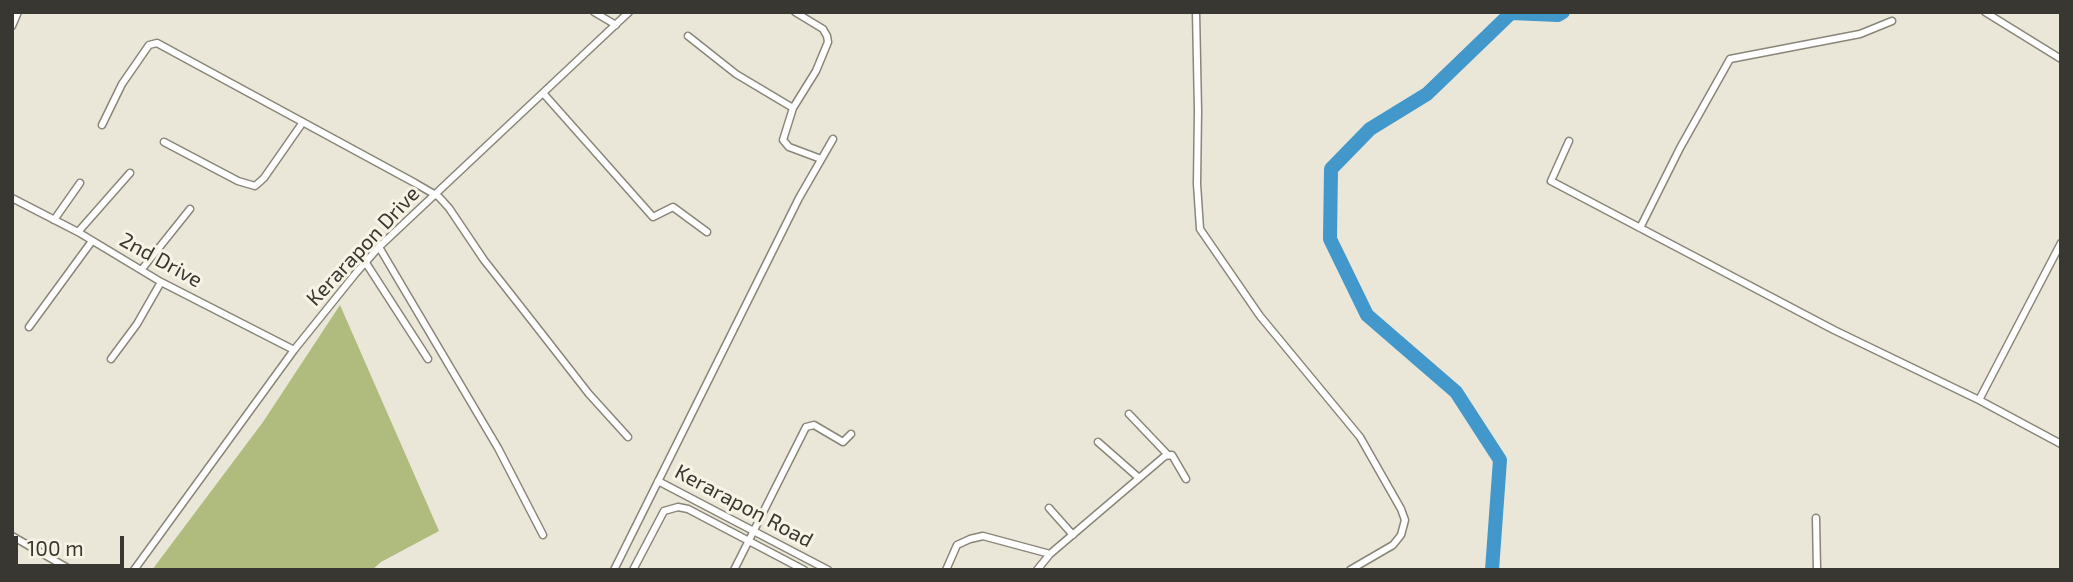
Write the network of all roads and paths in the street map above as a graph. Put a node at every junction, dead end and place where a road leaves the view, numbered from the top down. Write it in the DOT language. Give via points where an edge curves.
graph roads {
  1 [pos="18,12"];
  2 [pos="594,12"];
  3 [pos="629,12"];
  4 [pos="795,12"];
  5 [pos="1196,12"];
  6 [pos="1985,12"];
  7 [pos="1892,21"];
  8 [pos="616,25"];
  9 [pos="12,26"];
  10 [pos="688,36"];
  11 [pos="2061,58"];
  12 [pos="543,93"];
  13 [pos="793,108"];
  14 [pos="303,122"];
  15 [pos="102,125"];
  16 [pos="833,139"];
  17 [pos="1569,141"];
  18 [pos="164,142"];
  19 [pos="821,159"];
  20 [pos="130,173"];
  21 [pos="80,183"];
  22 [pos="435,194"];
  23 [pos="12,198"];
  24 [pos="190,209"];
  25 [pos="54,220"];
  26 [pos="1640,228"];
  27 [pos="78,232"];
  28 [pos="707,232"];
  29 [pos="92,241"];
  30 [pos="2061,243"];
  31 [pos="379,247"];
  32 [pos="366,263"];
  33 [pos="142,269"];
  34 [pos="161,282"];
  35 [pos="29,327"];
  36 [pos="294,350"];
  37 [pos="111,359"];
  38 [pos="428,359"];
  39 [pos="1979,400"];
  40 [pos="1129,414"];
  41 [pos="850,435"];
  42 [pos="628,437"];
  43 [pos="1098,442"];
  44 [pos="2061,444"];
  45 [pos="1168,455"];
  46 [pos="1139,478"];
  47 [pos="1186,479"];
  48 [pos="658,481"];
  49 [pos="1049,508"];
  50 [pos="1816,518"];
  51 [pos="753,531"];
  52 [pos="543,535"];
  53 [pos="1073,535"];
  54 [pos="12,536"];
  55 [pos="748,542"];
  56 [pos="1050,554"];
  57 [pos="71,570"];
  58 [pos="134,570"];
  59 [pos="614,570"];
  60 [pos="633,570"];
  61 [pos="734,570"];
  62 [pos="804,570"];
  63 [pos="828,570"];
  64 [pos="946,570"];
  65 [pos="1037,570"];
  66 [pos="1350,570"];
  67 [pos="1817,570"];
  1 -- 9 [label="street"];
  2 -- 8 [label="street"];
  3 -- 8 [label="street, Kerarapon Drive"];
  4 -- 13 [label="street" via="818,24 828,39 816,71"];
  5 -- 66 [label="street" via="1200,229 1259,316 1360,437 1405,520 1392,545"];
  6 -- 11 [label="street"];
  7 -- 26 [label="street" via="1860,34 1730,59"];
  8 -- 12 [label="street, Kerarapon Drive"];
  10 -- 13 [label="street" via="736,74"];
  12 -- 22 [label="street, Kerarapon Drive"];
  12 -- 28 [label="street" via="653,217 673,207"];
  13 -- 19 [label="street" via="784,143"];
  14 -- 15 [label="street" via="153,43 122,84"];
  14 -- 18 [label="street" via="255,186"];
  14 -- 22 [label="street"];
  16 -- 19 [label="street"];
  17 -- 26 [label="street" via="1551,181"];
  19 -- 48 [label="street"];
  20 -- 27 [label="street"];
  21 -- 25 [label="street"];
  22 -- 31 [label="street, Kerarapon Drive"];
  22 -- 42 [label="street" via="589,394"];
  23 -- 25 [label="street, 2nd Drive"];
  24 -- 33 [label="street"];
  25 -- 27 [label="street, 2nd Drive"];
  26 -- 39 [label="street"];
  27 -- 29 [label="street, 2nd Drive"];
  29 -- 33 [label="street, 2nd Drive"];
  29 -- 35 [label="street"];
  30 -- 39 [label="street"];
  31 -- 32 [label="street, Kerarapon Drive"];
  31 -- 52 [label="street" via="488,429"];
  32 -- 36 [label="street, Kerarapon Drive"];
  32 -- 38 [label="street"];
  33 -- 34 [label="street, 2nd Drive"];
  34 -- 36 [label="street, 2nd Drive"];
  34 -- 37 [label="street"];
  36 -- 58 [label="street, Kerarapon Drive"];
  39 -- 44 [label="street"];
  40 -- 45 [label="street"];
  41 -- 51 [label="street" via="844,442 814,425 806,427"];
  43 -- 46 [label="street"];
  45 -- 46 [label="street"];
  45 -- 47 [label="street"];
  46 -- 53 [label="street"];
  48 -- 51 [label="street, Kerarapon Road"];
  48 -- 59 [label="street, Kerarapon Road"];
  49 -- 53 [label="street"];
  50 -- 67 [label="street"];
  51 -- 55 [label="street"];
  51 -- 63 [label="street, Kerarapon Road"];
  53 -- 56 [label="street"];
  54 -- 57 [label="street"];
  55 -- 60 [label="street" via="688,509 673,507 664,511"];
  55 -- 61 [label="street"];
  55 -- 62 [label="street"];
  56 -- 64 [label="street" via="983,536 957,545"];
  56 -- 65 [label="street"];
}
